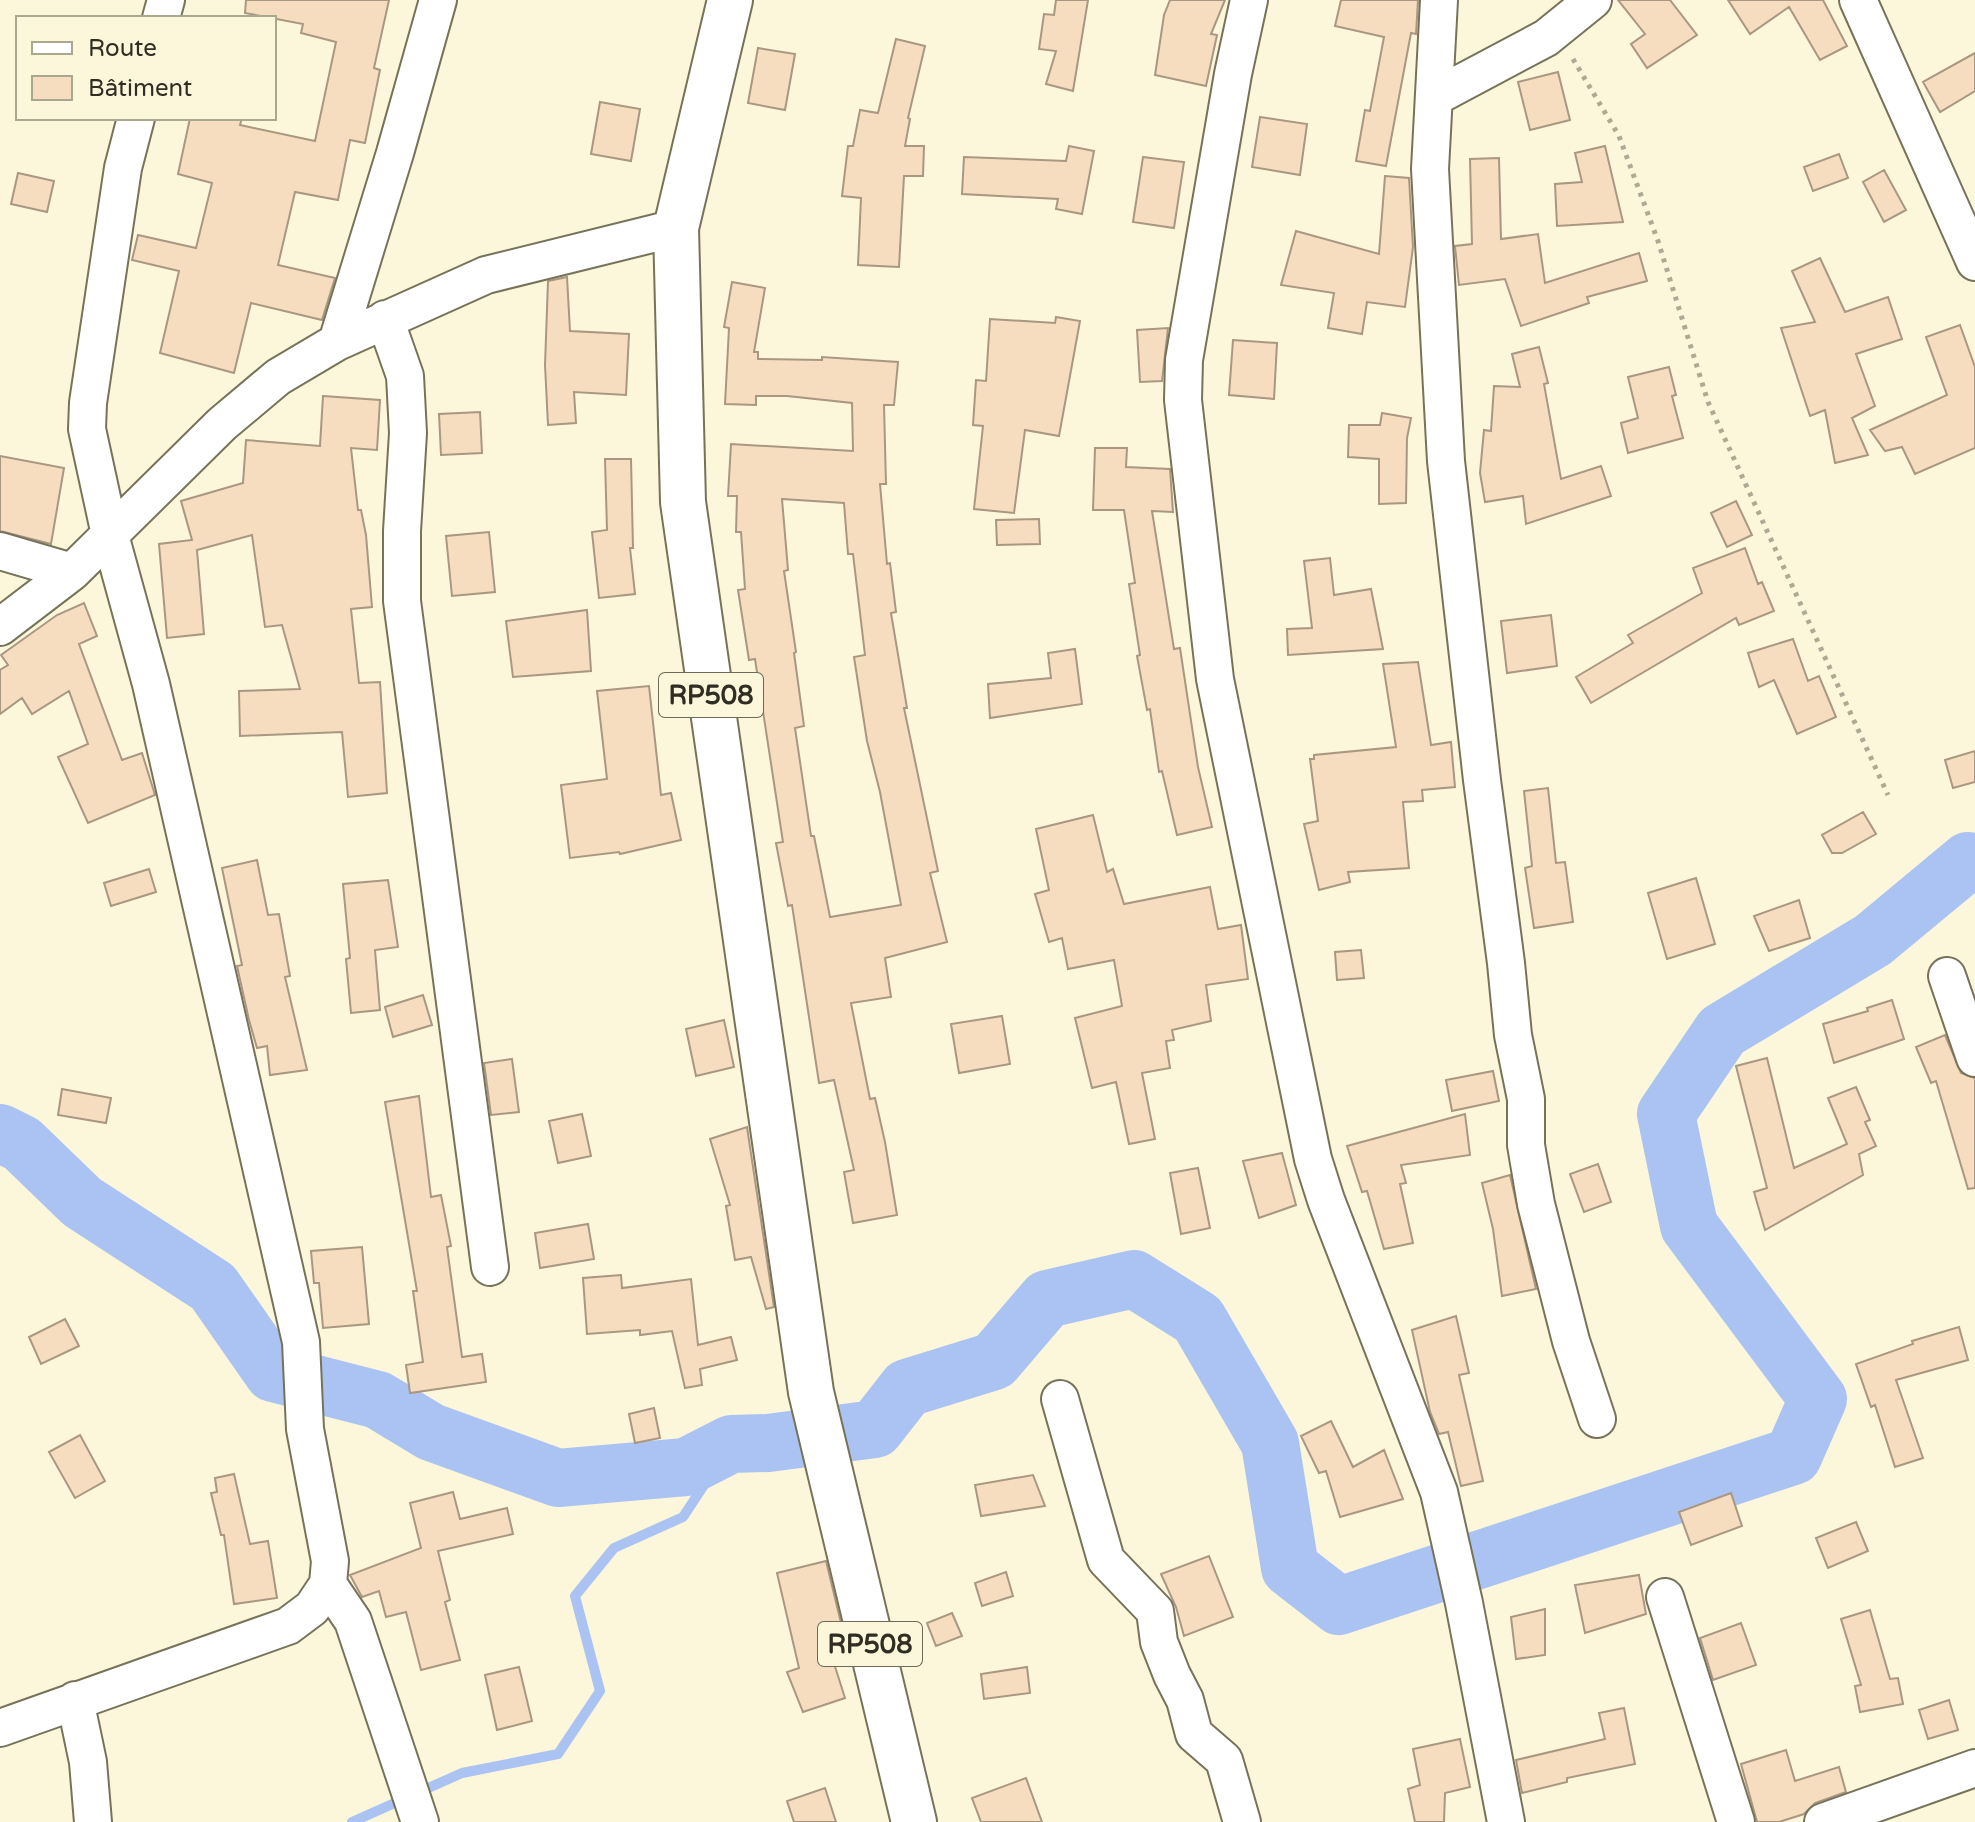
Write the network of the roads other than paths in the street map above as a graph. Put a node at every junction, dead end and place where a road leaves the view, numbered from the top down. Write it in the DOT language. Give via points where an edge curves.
graph roads {
  1 [pos="438,0"];
  2 [pos="730,0"];
  3 [pos="1249,0"];
  4 [pos="1439,0"];
  5 [pos="1593,0"];
  6 [pos="1858,0"];
  7 [pos="1435,97"];
  8 [pos="135,120"];
  9 [pos="676,228"];
  10 [pos="1975,262"];
  11 [pos="385,319"];
  12 [pos="337,342"];
  13 [pos="110,535"];
  14 [pos="0,551"];
  15 [pos="72,572"];
  16 [pos="0,627"];
  17 [pos="1947,976"];
  18 [pos="1975,1058"];
  19 [pos="490,1267"];
  20 [pos="1060,1399"];
  21 [pos="1597,1419"];
  22 [pos="328,1584"];
  23 [pos="1665,1597"];
  24 [pos="75,1700"];
  25 [pos="0,1728"];
  26 [pos="1975,1768"];
  27 [pos="93,1822"];
  28 [pos="420,1822"];
  29 [pos="914,1822"];
  30 [pos="1242,1822"];
  31 [pos="1506,1822"];
  32 [pos="1736,1822"];
  33 [pos="1823,1822"];
  1 -- 12 [label="street"];
  2 -- 9 [label="main road, RP508"];
  3 -- 31 [label="street" via="1184,360 1183,400 1215,679 1313,1159 1439,1492"];
  4 -- 7 [label="street"];
  5 -- 7 [label="street" via="1546,38"];
  6 -- 10 [label="street"];
  7 -- 21 [label="street" via="1431,209 1446,461 1513,1035 1524,1080 1526,1145 1571,1341"];
  8 -- 13 [label="street" via="123,168 88,403 87,429"];
  9 -- 11 [label="street" via="486,275"];
  9 -- 29 [label="main road, RP508" via="683,502 811,1392"];
  11 -- 12 [label="street"];
  11 -- 19 [label="street" via="405,376 402,601"];
  12 -- 13 [label="street" via="278,377 222,424"];
  13 -- 15 [label="street"];
  13 -- 22 [label="street" via="151,684 301,1342 305,1429 330,1561"];
  14 -- 15 [label="street"];
  15 -- 16 [label="street"];
  17 -- 18 [label="street"];
  20 -- 30 [label="street" via="1106,1560 1153,1608 1159,1642 1194,1734 1224,1760"];
  22 -- 24 [label="street" via="312,1608 288,1626"];
  22 -- 28 [label="street" via="353,1621"];
  23 -- 32 [label="street"];
  24 -- 25 [label="street"];
  24 -- 27 [label="street"];
  26 -- 33 [label="street"];
}
